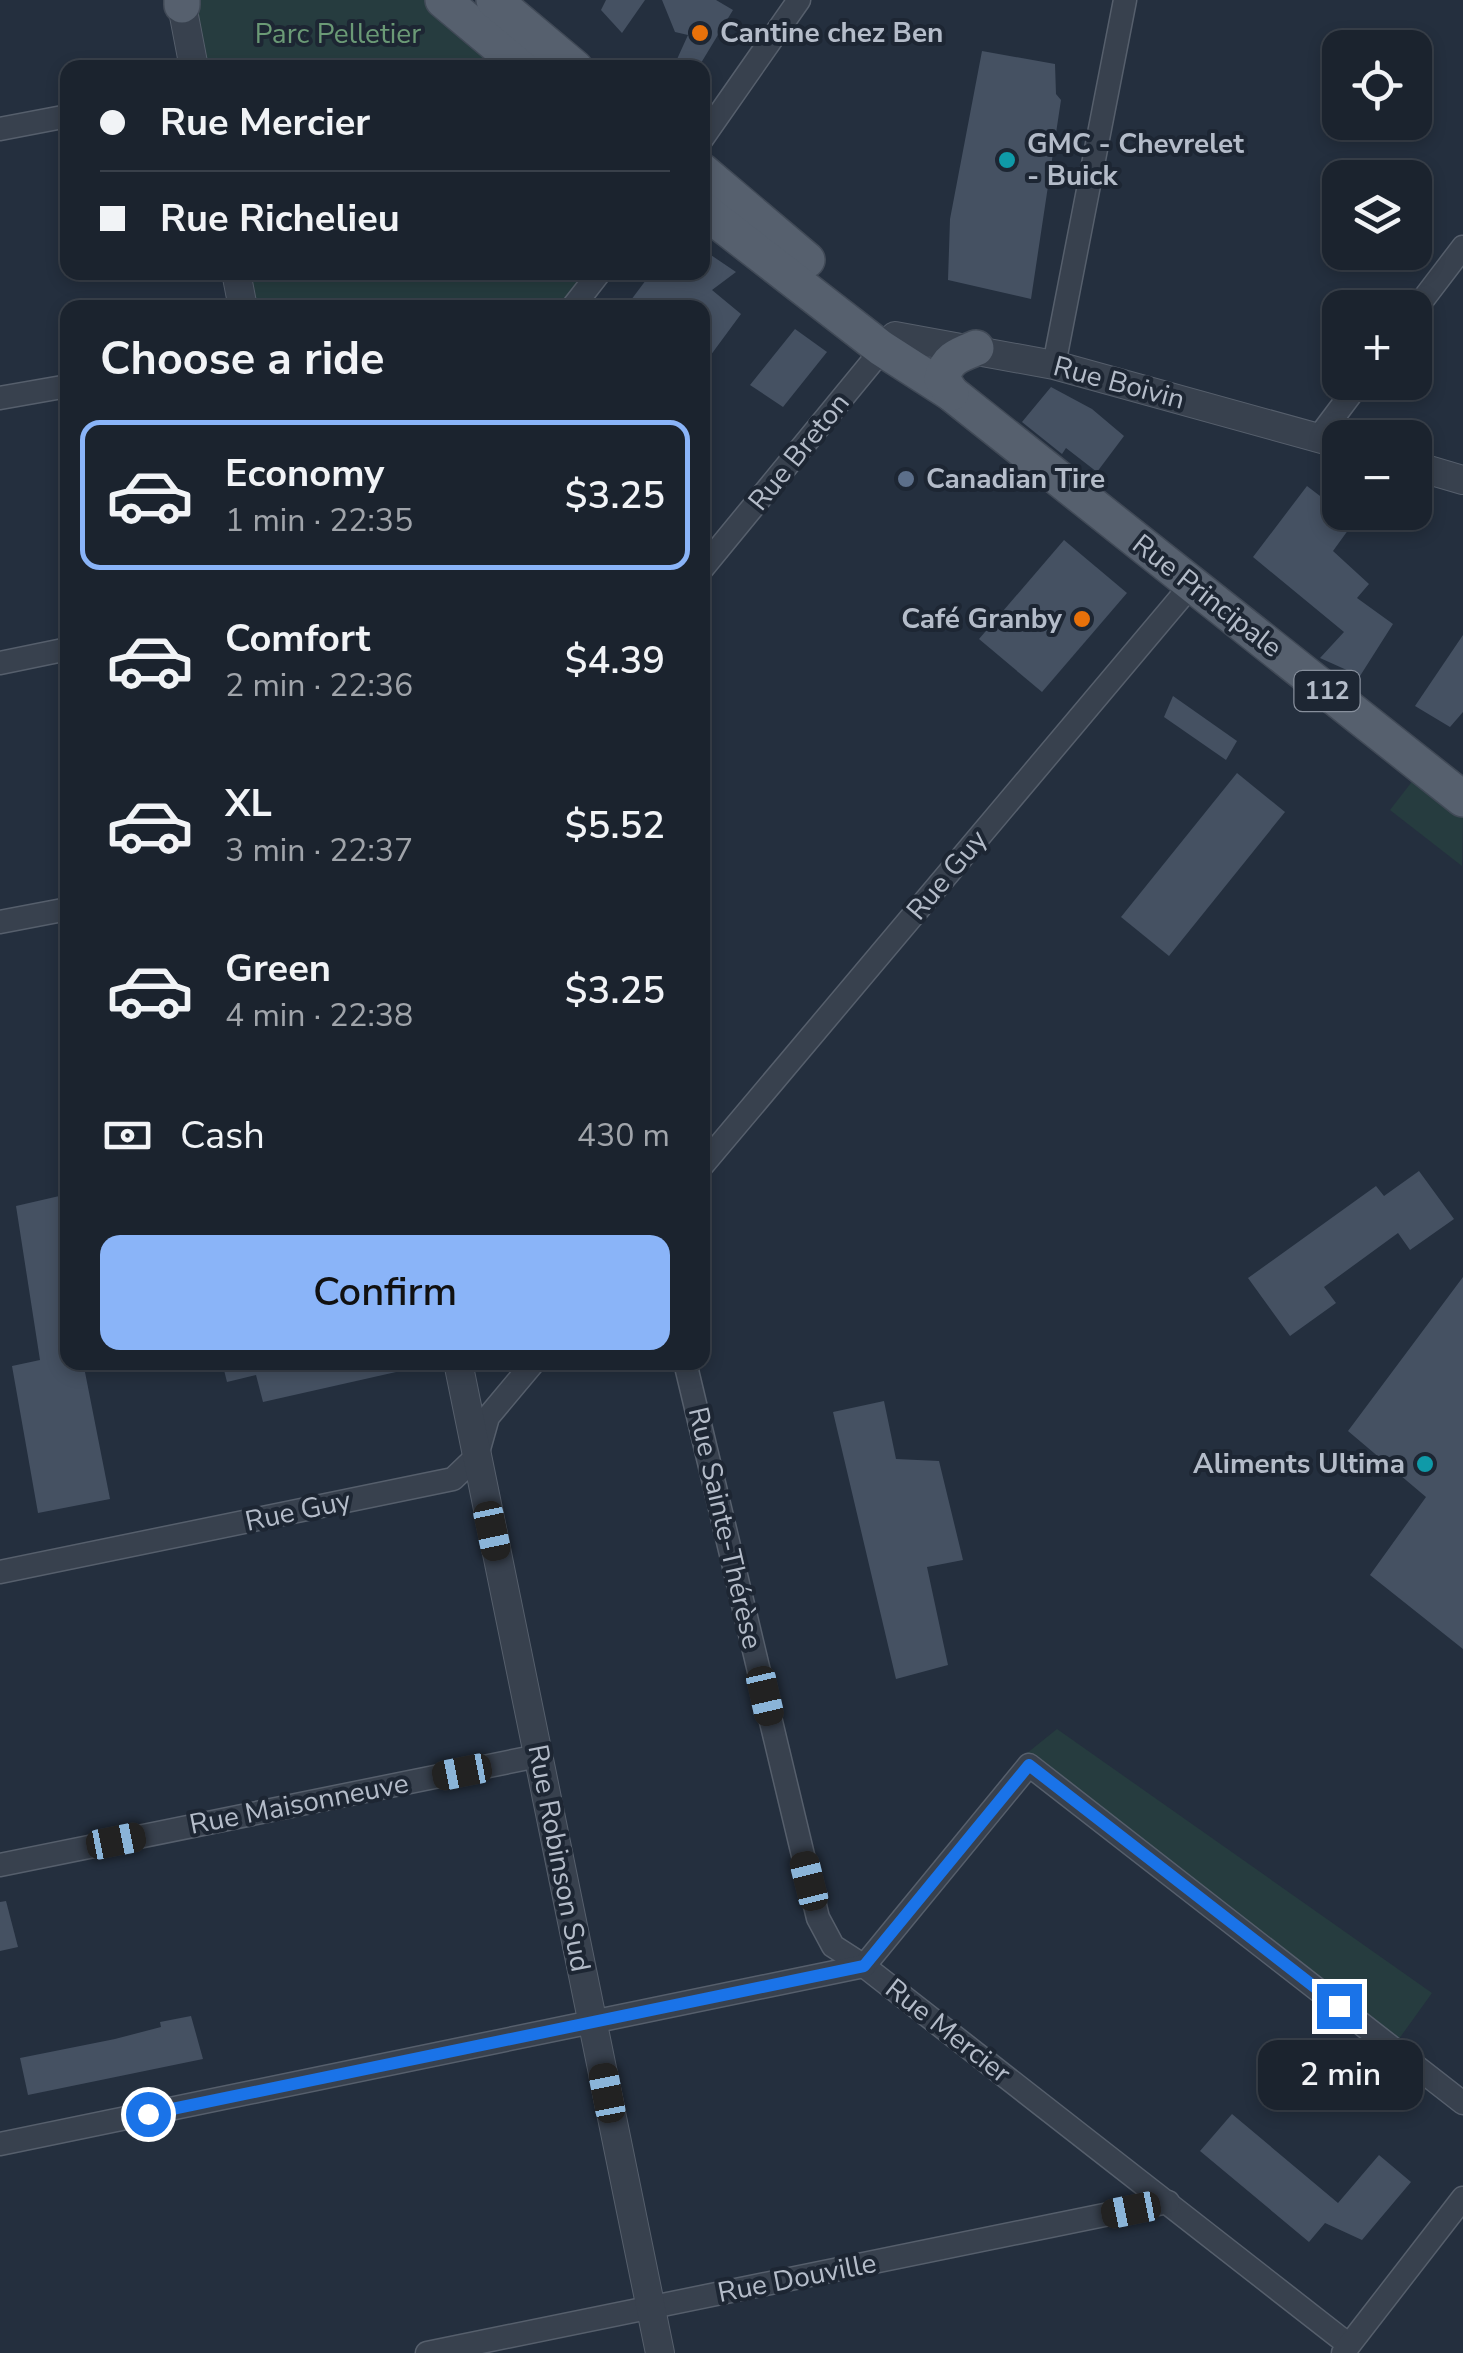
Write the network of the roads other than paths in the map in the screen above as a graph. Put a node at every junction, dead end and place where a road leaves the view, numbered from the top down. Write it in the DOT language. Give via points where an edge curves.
graph roads {
  1 [pos="443,0"];
  2 [pos="800,0"];
  3 [pos="1126,0"];
  4 [pos="182,2"];
  5 [pos="499,11"];
  6 [pos="193,60"];
  7 [pos="520,60"];
  8 [pos="564,60"];
  9 [pos="60,118"];
  10 [pos="710,129"];
  11 [pos="0,130"];
  12 [pos="710,178"];
  13 [pos="710,215"];
  14 [pos="1463,247"];
  15 [pos="594,280"];
  16 [pos="1430,290"];
  17 [pos="578,300"];
  18 [pos="888,342"];
  19 [pos="976,348"];
  20 [pos="1054,365"];
  21 [pos="60,387"];
  22 [pos="951,393"];
  23 [pos="0,398"];
  24 [pos="1322,439"];
  25 [pos="1432,471"];
  26 [pos="1463,480"];
  27 [pos="710,559"];
  28 [pos="1192,584"];
  29 [pos="60,651"];
  30 [pos="0,663"];
  31 [pos="1463,799"];
  32 [pos="60,911"];
  33 [pos="0,922"];
  34 [pos="710,1156"];
  35 [pos="460,1370"];
  36 [pos="527,1370"];
  37 [pos="687,1370"];
  38 [pos="477,1456"];
  39 [pos="0,1572"];
  40 [pos="538,1756"];
  41 [pos="0,1864"];
  42 [pos="864,1966"];
  43 [pos="592,2022"];
  44 [pos="1463,2103"];
  45 [pos="0,2144"];
  46 [pos="1463,2198"];
  47 [pos="1168,2202"];
  48 [pos="651,2308"];
  49 [pos="1346,2349"];
  50 [pos="427,2353"];
  51 [pos="660,2353"];
  1 -- 5 [label="main road"];
  2 -- 10 [label="street"];
  3 -- 20 [label="street"];
  4 -- 6 [label="street"];
  5 -- 7 [label="main road"];
  5 -- 8 [label="main road"];
  9 -- 11 [label="street"];
  12 -- 18 [label="main road, Rue Principale / 112"];
  13 -- 18 [label="main road, Rue Principale / 112"];
  14 -- 16 [label="street"];
  15 -- 17 [label="street"];
  18 -- 19 [label="street, Rue Boivin"];
  18 -- 22 [label="main road, Rue Principale / 112"];
  18 -- 27 [label="street, Rue Breton"];
  19 -- 20 [label="street, Rue Boivin"];
  19 -- 22 [label="main road" via="944,367 942,379"];
  20 -- 24 [label="street, Rue Boivin"];
  21 -- 23 [label="street"];
  22 -- 28 [label="main road, Rue Principale / 112"];
  25 -- 26 [label="street"];
  28 -- 31 [label="main road, Rue Principale / 112"];
  28 -- 34 [label="street, Rue Guy"];
  29 -- 30 [label="street"];
  32 -- 33 [label="street"];
  35 -- 38 [label="street, Rue Robinson Sud"];
  36 -- 38 [label="street" via="488,1417"];
  37 -- 42 [label="street, Rue Sainte-Thérèse" via="818,1918 834,1946"];
  38 -- 39 [label="street, Rue Guy" via="453,1479"];
  38 -- 40 [label="street, Rue Robinson Sud"];
  40 -- 41 [label="street, Rue Maisonneuve"];
  40 -- 43 [label="street, Rue Robinson Sud"];
  42 -- 43 [label="street, Rue Mercier"];
  42 -- 44 [label="street" via="1029,1765"];
  42 -- 47 [label="street, Rue Mercier"];
  43 -- 45 [label="street, Rue Mercier"];
  43 -- 48 [label="street, Rue Robinson Sud"];
  46 -- 49 [label="street"];
  47 -- 48 [label="street, Rue Douville"];
  47 -- 49 [label="street, Rue Mercier"];
  48 -- 50 [label="street, Rue Douville"];
  48 -- 51 [label="street, Rue Robinson Sud"];
}
